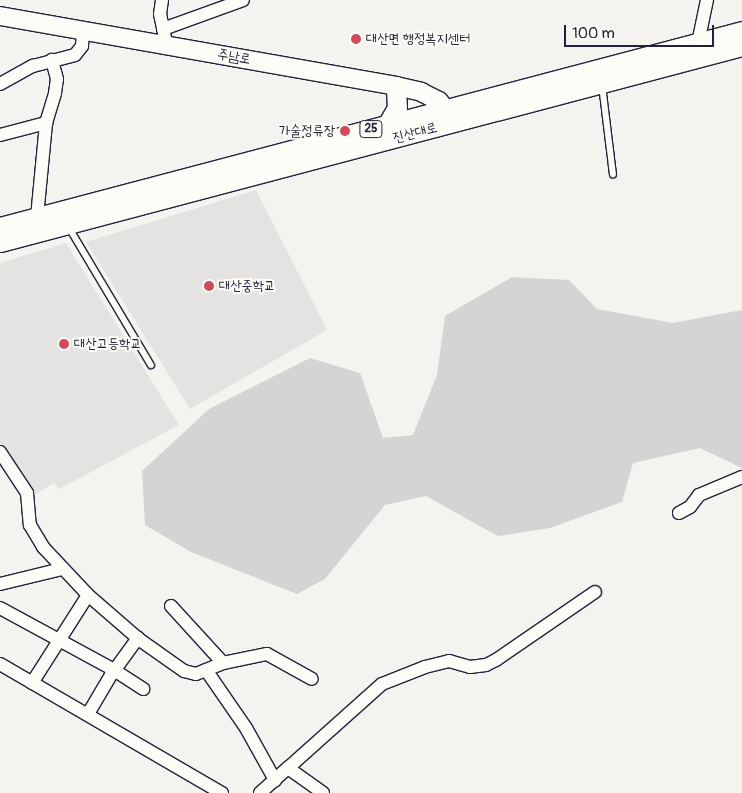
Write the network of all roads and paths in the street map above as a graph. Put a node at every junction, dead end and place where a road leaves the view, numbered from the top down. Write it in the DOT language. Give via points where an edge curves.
graph roads {
  1 [pos="162,0"];
  2 [pos="243,0"];
  3 [pos="707,0"];
  4 [pos="0,16"];
  5 [pos="83,31"];
  6 [pos="742,31"];
  7 [pos="165,37"];
  8 [pos="698,43"];
  9 [pos="742,46"];
  10 [pos="52,60"];
  11 [pos="600,77"];
  12 [pos="0,84"];
  13 [pos="396,86"];
  14 [pos="448,117"];
  15 [pos="46,123"];
  16 [pos="387,125"];
  17 [pos="0,135"];
  18 [pos="613,174"];
  19 [pos="37,217"];
  20 [pos="66,218"];
  21 [pos="0,227"];
  22 [pos="0,242"];
  23 [pos="151,364"];
  24 [pos="0,452"];
  25 [pos="742,477"];
  26 [pos="680,513"];
  27 [pos="62,569"];
  28 [pos="0,584"];
  29 [pos="595,592"];
  30 [pos="88,595"];
  31 [pos="171,606"];
  32 [pos="0,608"];
  33 [pos="58,638"];
  34 [pos="138,638"];
  35 [pos="222,663"];
  36 [pos="0,664"];
  37 [pos="114,670"];
  38 [pos="206,670"];
  39 [pos="312,679"];
  40 [pos="32,683"];
  41 [pos="142,689"];
  42 [pos="88,714"];
  43 [pos="288,768"];
  44 [pos="275,780"];
  45 [pos="222,793"];
  46 [pos="260,793"];
  47 [pos="323,793"];
  1 -- 7 [label="street" via="160,14"];
  2 -- 7 [label="street"];
  3 -- 8 [label="street"];
  4 -- 5 [label="street, 주남로"];
  5 -- 7 [label="street, 주남로"];
  5 -- 10 [label="street" via="79,52"];
  6 -- 8 [label="main road, 진산대로 / 25"];
  7 -- 13 [label="street, 주남로"];
  8 -- 11 [label="main road, 진산대로 / 25"];
  9 -- 11 [label="main road, 진산대로 / 25"];
  10 -- 12 [label="street" via="33,66"];
  10 -- 15 [label="street" via="57,79"];
  11 -- 14 [label="main road, 진산대로 / 25"];
  11 -- 18 [label="lane"];
  13 -- 14 [label="street, 주남로" via="432,96"];
  13 -- 16 [label="main road" via="397,108"];
  14 -- 16 [label="main road, 진산대로 / 25"];
  14 -- 20 [label="main road, 진산대로 / 25"];
  15 -- 17 [label="street"];
  15 -- 19 [label="street"];
  16 -- 20 [label="main road, 진산대로 / 25"];
  19 -- 20 [label="main road, 진산대로 / 25"];
  19 -- 21 [label="main road, 진산대로 / 25"];
  20 -- 22 [label="main road, 진산대로 / 25"];
  20 -- 23 [label="lane"];
  24 -- 27 [label="street" via="27,493 32,531 42,548"];
  25 -- 26 [label="street" via="699,495 690,507"];
  27 -- 28 [label="street"];
  27 -- 30 [label="street"];
  29 -- 43 [label="street" via="491,663 470,667 449,661 382,684"];
  30 -- 33 [label="street"];
  30 -- 34 [label="street"];
  31 -- 35 [label="street"];
  32 -- 33 [label="street"];
  33 -- 37 [label="street"];
  33 -- 40 [label="street"];
  34 -- 37 [label="street"];
  34 -- 38 [label="street" via="184,671 196,674"];
  35 -- 38 [label="street"];
  35 -- 39 [label="street" via="267,654"];
  36 -- 40 [label="street"];
  37 -- 41 [label="street"];
  37 -- 42 [label="street"];
  38 -- 44 [label="street" via="246,728"];
  40 -- 42 [label="street"];
  42 -- 45 [label="street"];
  43 -- 44 [label="street"];
  43 -- 47 [label="street"];
  44 -- 46 [label="street"];
}
